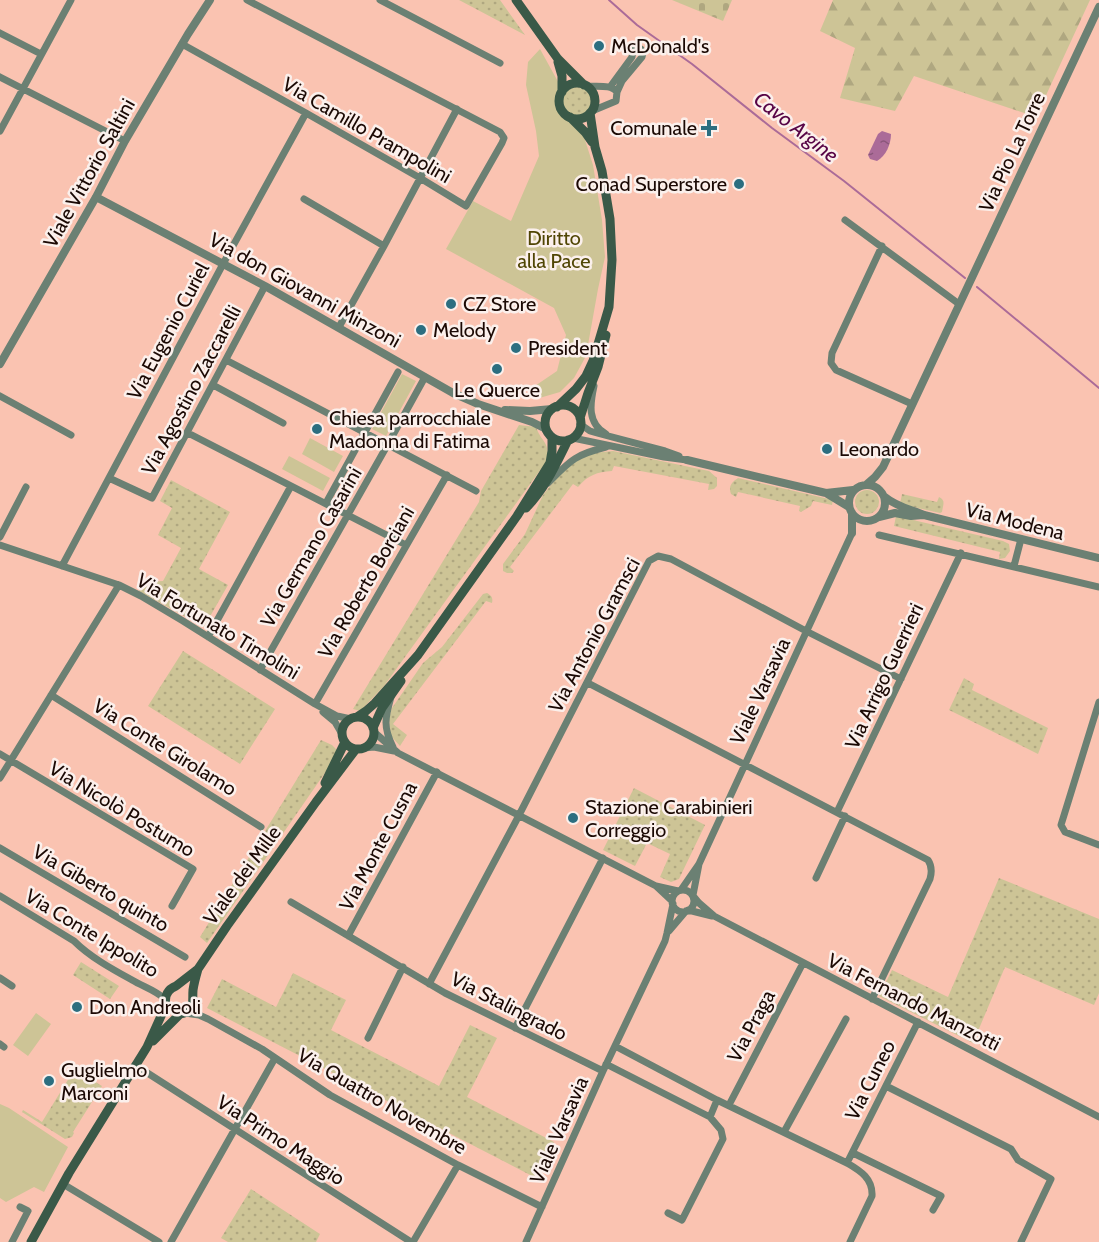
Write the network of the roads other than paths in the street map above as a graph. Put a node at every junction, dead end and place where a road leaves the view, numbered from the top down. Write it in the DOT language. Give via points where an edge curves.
graph roads {
  1 [pos="71,0"];
  2 [pos="210,0"];
  3 [pos="247,0"];
  4 [pos="380,0"];
  5 [pos="516,0"];
  6 [pos="1099,2"];
  7 [pos="1097,11"];
  8 [pos="0,33"];
  9 [pos="182,44"];
  10 [pos="41,54"];
  11 [pos="558,60"];
  12 [pos="500,63"];
  13 [pos="0,77"];
  14 [pos="585,86"];
  15 [pos="610,87"];
  16 [pos="23,89"];
  17 [pos="562,92"];
  18 [pos="617,92"];
  19 [pos="457,109"];
  20 [pos="306,112"];
  21 [pos="591,112"];
  22 [pos="570,117"];
  23 [pos="0,131"];
  24 [pos="125,141"];
  25 [pos="595,147"];
  26 [pos="420,178"];
  27 [pos="96,197"];
  28 [pos="304,200"];
  29 [pos="845,220"];
  30 [pos="384,246"];
  31 [pos="882,246"];
  32 [pos="223,264"];
  33 [pos="265,286"];
  34 [pos="959,304"];
  35 [pos="606,319"];
  36 [pos="339,327"];
  37 [pos="226,360"];
  38 [pos="0,364"];
  39 [pos="598,368"];
  40 [pos="398,372"];
  41 [pos="425,377"];
  42 [pos="213,385"];
  43 [pos="0,396"];
  44 [pos="912,404"];
  45 [pos="555,408"];
  46 [pos="498,410"];
  47 [pos="580,421"];
  48 [pos="283,423"];
  49 [pos="365,432"];
  50 [pos="188,433"];
  51 [pos="549,434"];
  52 [pos="70,435"];
  53 [pos="611,437"];
  54 [pos="571,439"];
  55 [pos="388,444"];
  56 [pos="610,446"];
  57 [pos="687,460"];
  58 [pos="883,467"];
  59 [pos="447,475"];
  60 [pos="109,478"];
  61 [pos="867,484"];
  62 [pos="291,486"];
  63 [pos="26,487"];
  64 [pos="853,490"];
  65 [pos="476,491"];
  66 [pos="540,491"];
  67 [pos="826,493"];
  68 [pos="884,495"];
  69 [pos="326,503"];
  70 [pos="850,510"];
  71 [pos="348,514"];
  72 [pos="924,515"];
  73 [pos="517,516"];
  74 [pos="879,517"];
  75 [pos="866,521"];
  76 [pos="852,533"];
  77 [pos="879,535"];
  78 [pos="0,537"];
  79 [pos="1021,539"];
  80 [pos="0,545"];
  81 [pos="406,545"];
  82 [pos="961,553"];
  83 [pos="1099,558"];
  84 [pos="62,566"];
  85 [pos="1014,566"];
  86 [pos="119,585"];
  87 [pos="1099,587"];
  88 [pos="806,631"];
  89 [pos="208,637"];
  90 [pos="418,655"];
  91 [pos="260,670"];
  92 [pos="901,679"];
  93 [pos="588,683"];
  94 [pos="392,693"];
  95 [pos="51,694"];
  96 [pos="1099,702"];
  97 [pos="315,704"];
  98 [pos="354,718"];
  99 [pos="1096,722"];
  100 [pos="374,730"];
  101 [pos="344,738"];
  102 [pos="360,748"];
  103 [pos="396,752"];
  104 [pos="0,754"];
  105 [pos="11,760"];
  106 [pos="744,764"];
  107 [pos="437,772"];
  108 [pos="0,777"];
  109 [pos="316,802"];
  110 [pos="837,812"];
  111 [pos="519,816"];
  112 [pos="845,816"];
  113 [pos="261,827"];
  114 [pos="1099,845"];
  115 [pos="0,848"];
  116 [pos="603,858"];
  117 [pos="699,864"];
  118 [pos="816,878"];
  119 [pos="656,886"];
  120 [pos="680,890"];
  121 [pos="0,896"];
  122 [pos="693,896"];
  123 [pos="291,902"];
  124 [pos="673,902"];
  125 [pos="172,906"];
  126 [pos="687,911"];
  127 [pos="714,916"];
  128 [pos="668,933"];
  129 [pos="348,936"];
  130 [pos="185,957"];
  131 [pos="803,963"];
  132 [pos="403,967"];
  133 [pos="198,969"];
  134 [pos="0,978"];
  135 [pos="429,984"];
  136 [pos="12,986"];
  137 [pos="176,986"];
  138 [pos="193,999"];
  139 [pos="872,999"];
  140 [pos="165,1002"];
  141 [pos="182,1014"];
  142 [pos="208,1019"];
  143 [pos="846,1019"];
  144 [pos="918,1022"];
  145 [pos="515,1028"];
  146 [pos="368,1038"];
  147 [pos="615,1046"];
  148 [pos="147,1047"];
  149 [pos="275,1058"];
  150 [pos="135,1065"];
  151 [pos="604,1068"];
  152 [pos="886,1086"];
  153 [pos="717,1100"];
  154 [pos="729,1105"];
  155 [pos="710,1117"];
  156 [pos="1099,1117"];
  157 [pos="234,1130"];
  158 [pos="784,1132"];
  159 [pos="853,1153"];
  160 [pos="848,1163"];
  161 [pos="458,1164"];
  162 [pos="63,1184"];
  163 [pos="20,1207"];
  164 [pos="542,1207"];
  165 [pos="933,1210"];
  166 [pos="668,1213"];
  167 [pos="528,1241"];
  168 [pos="12,1242"];
  169 [pos="31,1242"];
  170 [pos="159,1242"];
  171 [pos="171,1242"];
  172 [pos="412,1242"];
  173 [pos="850,1242"];
  174 [pos="1021,1242"];
  1 -- 10 [label="street"];
  2 -- 9 [label="street, Viale Vittorio Saltini"];
  3 -- 19 [label="street"];
  4 -- 12 [label="street"];
  5 -- 11 [label="main road"];
  6 -- 7 [label="street, Via Pio La Torre"];
  7 -- 34 [label="street, Via Pio La Torre"];
  8 -- 10 [label="street"];
  9 -- 20 [label="street, Via Camillo Prampolini"];
  9 -- 24 [label="street, Viale Vittorio Saltini"];
  10 -- 16 [label="street"];
  11 -- 14 [label="main road"];
  11 -- 17 [label="main road"];
  13 -- 16 [label="street"];
  14 -- 15 [label="street"];
  14 -- 17 [label="main road" via="572,84"];
  14 -- 21 [label="main road" via="595,99"];
  15 -- 18 [label="street"];
  15 -- 18 [label="street" via="633,50 640,49 642,57"];
  16 -- 23 [label="street"];
  16 -- 24 [label="street"];
  17 -- 22 [label="main road" via="560,106"];
  18 -- 21 [label="street" via="616,101"];
  19 -- 26 [label="street"];
  19 -- 26 [label="street, Via Camillo Prampolini" via="500,132 502,143 466,206"];
  20 -- 26 [label="street, Via Camillo Prampolini"];
  20 -- 32 [label="street, Via Eugenio Curiel"];
  21 -- 22 [label="main road" via="579,119"];
  21 -- 25 [label="main road"];
  22 -- 25 [label="main road"];
  24 -- 27 [label="street, Viale Vittorio Saltini"];
  25 -- 35 [label="main road" via="611,232 612,274"];
  26 -- 30 [label="street"];
  27 -- 32 [label="street, Via don Giovanni Minzoni"];
  27 -- 38 [label="street, Viale Vittorio Saltini"];
  28 -- 30 [label="street"];
  29 -- 31 [label="street"];
  30 -- 36 [label="street"];
  31 -- 34 [label="street"];
  31 -- 44 [label="street" via="831,363 836,370"];
  32 -- 33 [label="street, Via don Giovanni Minzoni"];
  32 -- 60 [label="street, Via Eugenio Curiel"];
  33 -- 36 [label="street, Via don Giovanni Minzoni"];
  33 -- 37 [label="street, Via Agostino Zaccarelli"];
  34 -- 44 [label="street, Via Pio La Torre"];
  35 -- 39 [label="main road, Viale dei Mille" via="606,339"];
  35 -- 45 [label="main road" via="586,376"];
  36 -- 41 [label="street, Via don Giovanni Minzoni"];
  37 -- 42 [label="street, Via Agostino Zaccarelli"];
  37 -- 49 [label="street"];
  39 -- 47 [label="main road, Viale dei Mille"];
  39 -- 53 [label="street" via="590,411 598,428"];
  40 -- 49 [label="street"];
  41 -- 46 [label="street, Via don Giovanni Minzoni"];
  41 -- 55 [label="street, Via Germano Casarini"];
  42 -- 48 [label="street"];
  42 -- 50 [label="street, Via Agostino Zaccarelli"];
  43 -- 52 [label="street"];
  44 -- 58 [label="street, Via Pio La Torre"];
  45 -- 46 [label="street, Via don Giovanni Minzoni"];
  45 -- 47 [label="main road" via="573,409"];
  45 -- 51 [label="main road, Viale dei Mille" via="546,418"];
  46 -- 51 [label="street, Via don Giovanni Minzoni" via="538,424"];
  47 -- 53 [label="street" via="590,430"];
  47 -- 54 [label="main road, Viale dei Mille" via="580,429"];
  49 -- 55 [label="street"];
  49 -- 69 [label="street"];
  50 -- 60 [label="street, Via Agostino Zaccarelli" via="152,498"];
  50 -- 62 [label="street"];
  51 -- 54 [label="main road" via="557,440"];
  51 -- 73 [label="main road, Viale dei Mille" via="550,463"];
  53 -- 57 [label="street"];
  54 -- 56 [label="street"];
  54 -- 66 [label="main road, Viale dei Mille"];
  55 -- 59 [label="street"];
  55 -- 71 [label="street, Via Germano Casarini"];
  56 -- 57 [label="street"];
  56 -- 66 [label="street, Viale dei Mille" via="572,459"];
  57 -- 67 [label="street"];
  58 -- 61 [label="street, Via Pio La Torre"];
  58 -- 68 [label="street, Via Pio La Torre"];
  59 -- 65 [label="street"];
  59 -- 81 [label="street, Via Roberto Borciani"];
  60 -- 84 [label="street, Via Eugenio Curiel"];
  61 -- 64 [label="street"];
  61 -- 68 [label="street" via="876,486"];
  62 -- 69 [label="street"];
  62 -- 89 [label="street"];
  63 -- 78 [label="street"];
  64 -- 67 [label="street"];
  64 -- 70 [label="street"];
  66 -- 73 [label="main road, Viale dei Mille"];
  67 -- 70 [label="street"];
  68 -- 72 [label="street, Via Modena" via="897,506"];
  68 -- 74 [label="street" via="885,506"];
  69 -- 71 [label="street"];
  70 -- 75 [label="street"];
  70 -- 76 [label="street, Viale Varsavia"];
  71 -- 81 [label="street"];
  71 -- 91 [label="street, Via Germano Casarini"];
  72 -- 74 [label="street, Via Modena" via="895,513"];
  72 -- 79 [label="street, Via Modena"];
  73 -- 90 [label="main road, Viale dei Mille"];
  74 -- 75 [label="street"];
  75 -- 76 [label="street, Viale Varsavia"];
  76 -- 88 [label="street, Viale Varsavia"];
  77 -- 82 [label="street"];
  79 -- 83 [label="street, Via Modena"];
  79 -- 85 [label="street"];
  80 -- 84 [label="street, Via Fortunato Timolini"];
  81 -- 97 [label="street, Via Roberto Borciani"];
  82 -- 85 [label="street"];
  82 -- 92 [label="street, Via Arrigo Guerrieri"];
  84 -- 86 [label="street, Via Fortunato Timolini"];
  85 -- 87 [label="street"];
  86 -- 89 [label="street, Via Fortunato Timolini"];
  86 -- 95 [label="street"];
  88 -- 92 [label="street"];
  88 -- 93 [label="street, Via Antonio Gramsci" via="671,559 658,556 649,561"];
  88 -- 106 [label="street, Viale Varsavia"];
  89 -- 91 [label="street, Via Fortunato Timolini"];
  90 -- 94 [label="main road, Viale dei Mille"];
  90 -- 98 [label="main road, Viale dei Mille" via="370,707"];
  91 -- 97 [label="street, Via Fortunato Timolini"];
  92 -- 110 [label="street, Via Arrigo Guerrieri"];
  93 -- 106 [label="street"];
  93 -- 111 [label="street, Via Antonio Gramsci"];
  94 -- 100 [label="main road, Viale dei Mille"];
  94 -- 103 [label="street" via="386,728"];
  95 -- 105 [label="street"];
  95 -- 113 [label="street, Via Conte Girolamo"];
  96 -- 99 [label="street"];
  97 -- 98 [label="street, Via Fortunato Timolini" via="337,716"];
  97 -- 101 [label="street, Via Fortunato Timolini"];
  98 -- 100 [label="main road" via="367,720"];
  98 -- 101 [label="main road, Viale dei Mille" via="344,725"];
  99 -- 114 [label="street" via="1061,825 1065,832"];
  100 -- 102 [label="main road, Viale dei Mille" via="372,741"];
  100 -- 103 [label="street"];
  101 -- 102 [label="main road" via="352,748"];
  101 -- 109 [label="main road, Viale dei Mille"];
  102 -- 103 [label="street"];
  102 -- 109 [label="main road, Viale dei Mille"];
  103 -- 107 [label="street"];
  104 -- 105 [label="street, Via Nicolò Postumo"];
  105 -- 108 [label="street"];
  105 -- 125 [label="street, Via Nicolò Postumo" via="193,869"];
  106 -- 110 [label="street"];
  106 -- 117 [label="street, Viale Varsavia"];
  107 -- 111 [label="street"];
  107 -- 129 [label="street, Via Monte Cusna"];
  109 -- 133 [label="main road, Viale dei Mille"];
  110 -- 112 [label="street"];
  111 -- 116 [label="street"];
  111 -- 135 [label="street, Via Antonio Gramsci"];
  112 -- 118 [label="street"];
  112 -- 139 [label="street" via="923,856 931,864 930,879"];
  115 -- 130 [label="street, Via Giberto quinto"];
  116 -- 119 [label="street"];
  116 -- 145 [label="street"];
  117 -- 120 [label="street, Viale Varsavia"];
  117 -- 122 [label="street, Viale Varsavia"];
  119 -- 120 [label="street"];
  119 -- 124 [label="street"];
  120 -- 122 [label="street"];
  120 -- 124 [label="street, Viale Varsavia"];
  121 -- 140 [label="street, Via Conte Ippolito" via="74,941 82,950 155,991"];
  122 -- 126 [label="street, Viale Varsavia" via="694,903"];
  122 -- 127 [label="street, Via Fernando Manzotti"];
  123 -- 129 [label="street, Via Stalingrado"];
  124 -- 126 [label="street" via="680,911"];
  124 -- 128 [label="street, Viale Varsavia"];
  126 -- 127 [label="street, Via Fernando Manzotti"];
  126 -- 128 [label="street, Viale Varsavia"];
  127 -- 131 [label="street, Via Fernando Manzotti"];
  128 -- 147 [label="street, Viale Varsavia"];
  129 -- 132 [label="street, Via Stalingrado"];
  131 -- 139 [label="street, Via Fernando Manzotti"];
  131 -- 154 [label="street, Via Praga"];
  132 -- 135 [label="street, Via Stalingrado"];
  132 -- 146 [label="street"];
  133 -- 137 [label="main road, Viale dei Mille"];
  133 -- 138 [label="main road, Viale dei Mille"];
  134 -- 136 [label="street"];
  135 -- 145 [label="street, Via Stalingrado"];
  137 -- 138 [label="main road" via="186,987"];
  137 -- 140 [label="main road, Viale dei Mille" via="169,990"];
  138 -- 141 [label="main road, Viale dei Mille" via="192,1007"];
  138 -- 142 [label="street, Via Quattro Novembre"];
  139 -- 144 [label="street, Via Fernando Manzotti"];
  140 -- 141 [label="main road" via="171,1012"];
  140 -- 148 [label="main road, Viale dei Mille"];
  141 -- 142 [label="street, Via Quattro Novembre"];
  141 -- 148 [label="main road, Viale dei Mille"];
  142 -- 149 [label="street, Via Quattro Novembre"];
  143 -- 158 [label="street"];
  144 -- 152 [label="street, Via Cuneo"];
  144 -- 156 [label="street, Via Fernando Manzotti"];
  145 -- 151 [label="street, Via Stalingrado"];
  147 -- 151 [label="street, Viale Varsavia"];
  147 -- 153 [label="street"];
  148 -- 150 [label="main road, Viale dei Mille"];
  149 -- 157 [label="street"];
  149 -- 161 [label="street, Via Quattro Novembre" via="330,1095"];
  150 -- 157 [label="street, Via Primo Maggio"];
  150 -- 162 [label="main road, Viale dei Mille"];
  151 -- 155 [label="street, Via Stalingrado"];
  151 -- 164 [label="street, Viale Varsavia"];
  152 -- 159 [label="street, Via Cuneo"];
  152 -- 174 [label="street" via="1011,1149 1018,1160 1051,1179"];
  153 -- 154 [label="street"];
  153 -- 155 [label="street"];
  154 -- 158 [label="street"];
  155 -- 166 [label="street" via="723,1139 682,1220"];
  157 -- 171 [label="street"];
  157 -- 172 [label="street, Via Primo Maggio"];
  158 -- 160 [label="street"];
  159 -- 160 [label="street, Via Cuneo"];
  159 -- 165 [label="street" via="941,1196"];
  160 -- 173 [label="street" via="867,1177 873,1192"];
  161 -- 164 [label="street, Via Quattro Novembre"];
  161 -- 172 [label="street"];
  162 -- 169 [label="main road, Viale dei Mille"];
  162 -- 170 [label="street"];
  163 -- 168 [label="street" via="28,1211"];
  164 -- 167 [label="street, Viale Varsavia"];
}
